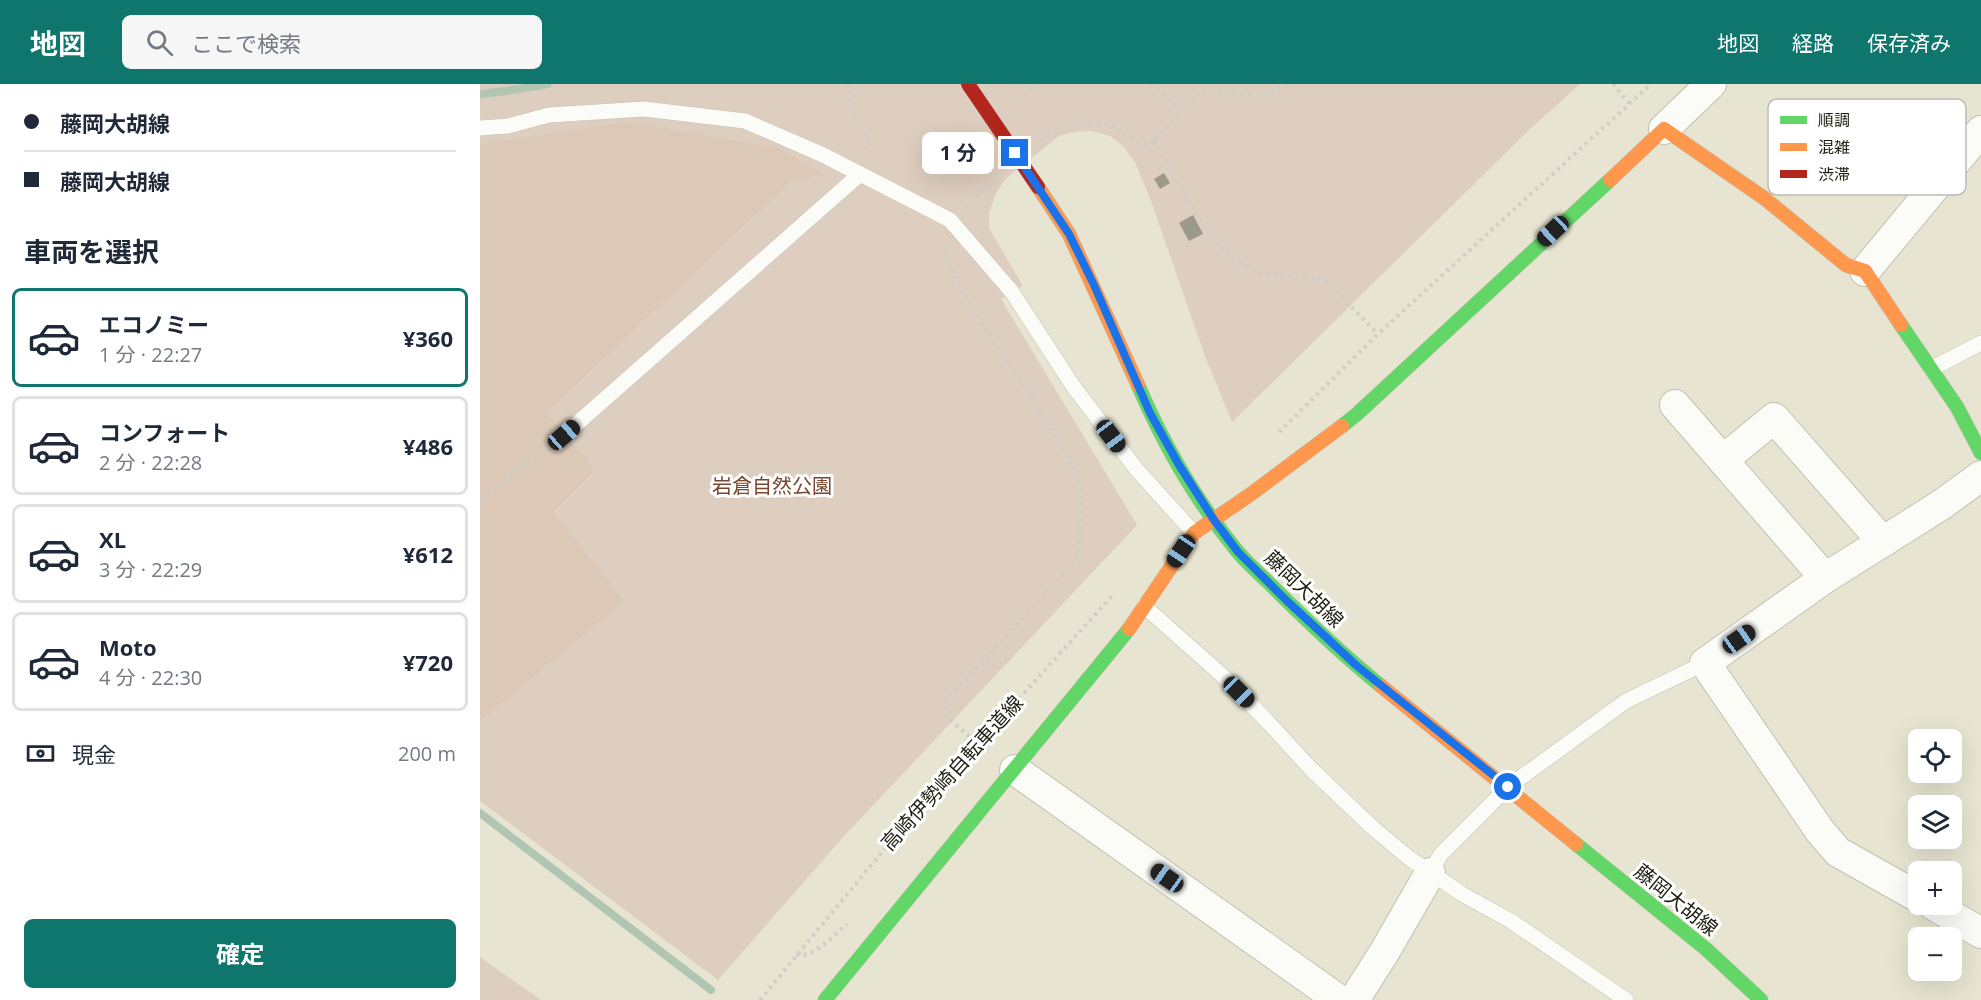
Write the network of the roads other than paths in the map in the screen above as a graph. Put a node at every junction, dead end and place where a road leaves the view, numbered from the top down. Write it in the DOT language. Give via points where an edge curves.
graph roads {
  1 [pos="968,84"];
  2 [pos="1711,84"];
  3 [pos="480,128"];
  4 [pos="1664,129"];
  5 [pos="1981,130"];
  6 [pos="1966,148"];
  7 [pos="860,174"];
  8 [pos="1928,195"];
  9 [pos="1865,271"];
  10 [pos="1981,344"];
  11 [pos="1931,369"];
  12 [pos="1675,405"];
  13 [pos="564,435"];
  14 [pos="1981,453"];
  15 [pos="1723,460"];
  16 [pos="1981,476"];
  17 [pos="1214,520"];
  18 [pos="1194,533"];
  19 [pos="1883,542"];
  20 [pos="1825,578"];
  21 [pos="1144,606"];
  22 [pos="1705,663"];
  23 [pos="1015,770"];
  24 [pos="1508,787"];
  25 [pos="1430,873"];
  26 [pos="1908,891"];
  27 [pos="1951,915"];
  28 [pos="1981,933"];
  29 [pos="825,1000"];
  30 [pos="1339,1000"];
  31 [pos="1354,1000"];
  32 [pos="1626,1000"];
  33 [pos="1761,1000"];
  1 -- 17 [label="street, 藤岡大胡線, bridge" via="1069,234 1150,413"];
  2 -- 4 [label="street"];
  3 -- 7 [label="lane" via="508,126 549,115 644,109 745,121"];
  4 -- 9 [label="street" via="1764,198 1846,265"];
  4 -- 17 [label="street" via="1357,414"];
  5 -- 6 [label="street"];
  7 -- 13 [label="lane"];
  7 -- 18 [label="lane" via="950,220 1012,292 1073,386 1137,470"];
  8 -- 9 [label="street"];
  9 -- 11 [label="street"];
  10 -- 11 [label="lane"];
  11 -- 14 [label="street"];
  12 -- 15 [label="street"];
  15 -- 19 [label="street" via="1774,418"];
  15 -- 20 [label="street"];
  16 -- 19 [label="street"];
  17 -- 18 [label="street"];
  17 -- 24 [label="street, 藤岡大胡線" via="1238,552 1357,666"];
  18 -- 21 [label="street"];
  19 -- 20 [label="street"];
  20 -- 22 [label="street"];
  21 -- 23 [label="street"];
  21 -- 25 [label="lane" via="1224,677 1373,828"];
  22 -- 24 [label="lane" via="1626,701"];
  22 -- 26 [label="street" via="1838,852"];
  23 -- 29 [label="street"];
  23 -- 30 [label="street"];
  24 -- 25 [label="lane" via="1441,854"];
  24 -- 33 [label="street, 藤岡大胡線" via="1706,949"];
  25 -- 31 [label="street"];
  25 -- 32 [label="lane" via="1511,921"];
  27 -- 28 [label="street"];
}
